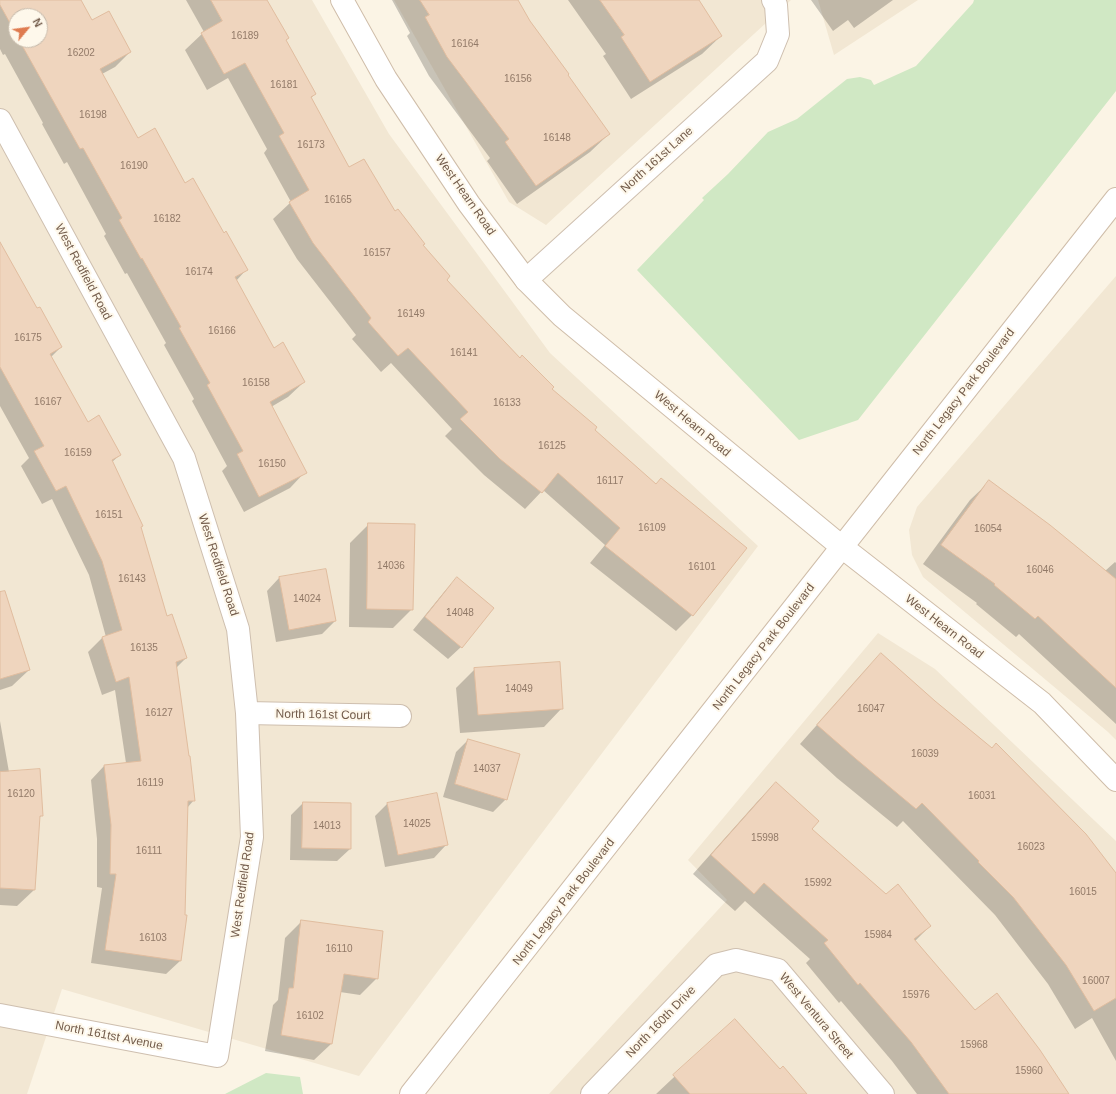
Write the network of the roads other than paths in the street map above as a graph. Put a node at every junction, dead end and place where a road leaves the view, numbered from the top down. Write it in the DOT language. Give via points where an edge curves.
graph roads {
  1 [pos="342,0"];
  2 [pos="773,0"];
  3 [pos="1,125"];
  4 [pos="1116,199"];
  5 [pos="526,280"];
  6 [pos="842,547"];
  7 [pos="247,713"];
  8 [pos="400,716"];
  9 [pos="1116,780"];
  10 [pos="736,960"];
  11 [pos="0,1015"];
  12 [pos="217,1056"];
  13 [pos="411,1094"];
  14 [pos="592,1094"];
  15 [pos="883,1094"];
  1 -- 5 [label="street, West Hearn Road" via="386,79 469,204"];
  2 -- 5 [label="street, North 161st Lane" via="776,5 778,34 767,60"];
  3 -- 7 [label="street, West Redfield Road" via="184,458 238,629"];
  4 -- 6 [label="street, North Legacy Park Boulevard"];
  5 -- 6 [label="street, West Hearn Road" via="562,316"];
  6 -- 9 [label="street, West Hearn Road" via="1042,703"];
  6 -- 13 [label="street, North Legacy Park Boulevard"];
  7 -- 8 [label="street, North 161st Court"];
  7 -- 12 [label="street, West Redfield Road" via="252,837"];
  10 -- 14 [label="street, North 160th Drive" via="716,965"];
  10 -- 15 [label="street, West Ventura Street" via="778,970"];
  11 -- 12 [label="street, North 161tst Avenue"];
}
